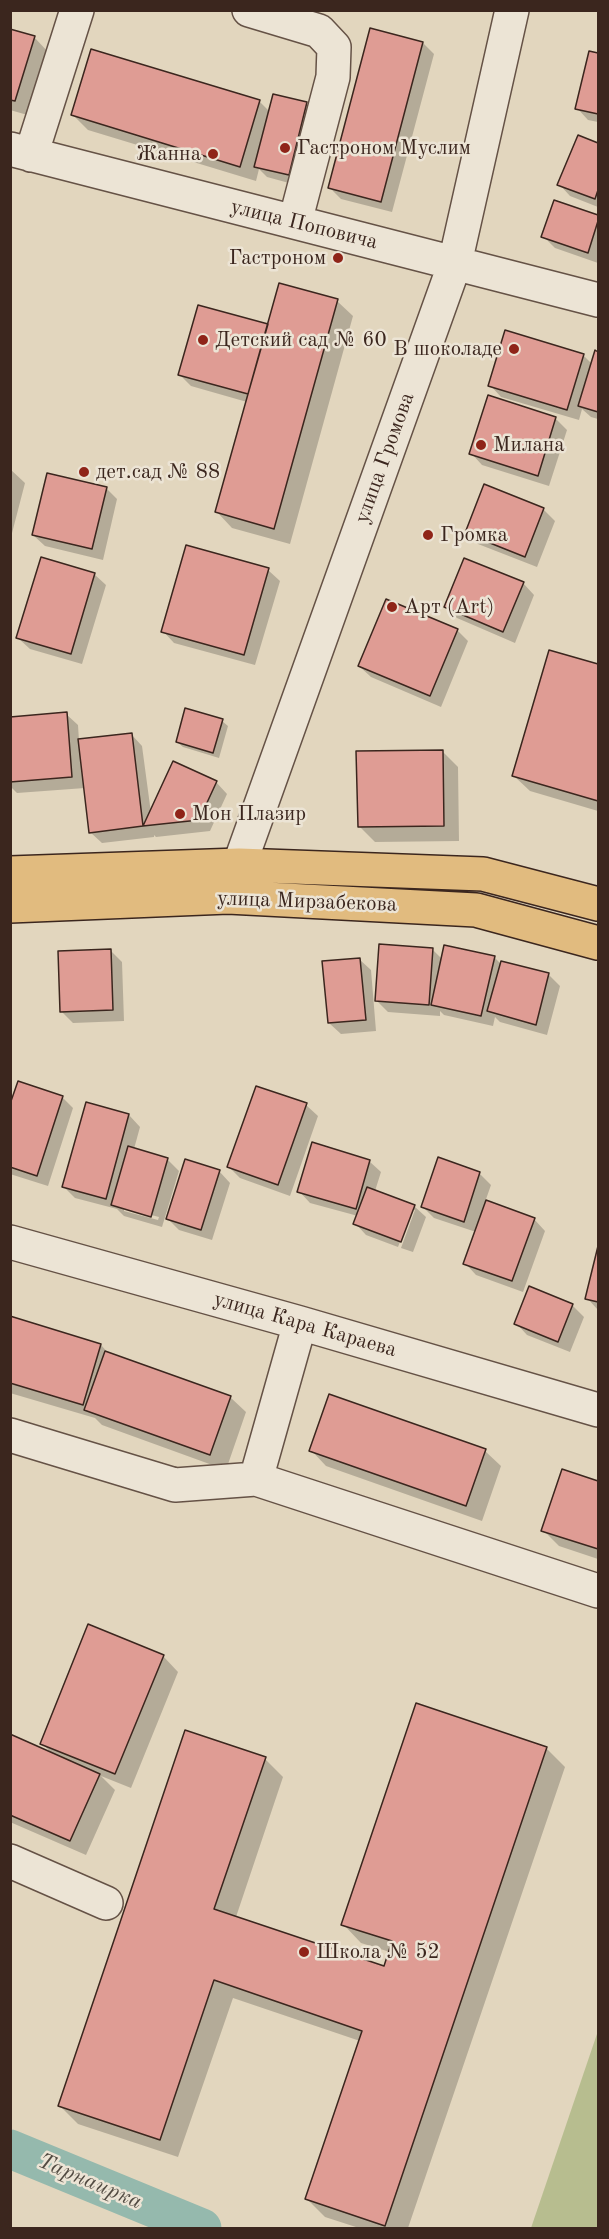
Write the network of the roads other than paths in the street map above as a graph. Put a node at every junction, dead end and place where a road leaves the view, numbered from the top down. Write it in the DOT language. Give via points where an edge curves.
graph roads {
  1 [pos="77,10"];
  2 [pos="249,10"];
  3 [pos="512,10"];
  4 [pos="20,152"];
  5 [pos="295,222"];
  6 [pos="455,263"];
  7 [pos="598,300"];
  8 [pos="239,865"];
  9 [pos="10,873"];
  10 [pos="228,897"];
  11 [pos="598,904"];
  12 [pos="10,906"];
  13 [pos="598,943"];
  14 [pos="10,1242"];
  15 [pos="300,1323"];
  16 [pos="598,1410"];
  17 [pos="10,1435"];
  18 [pos="256,1479"];
  19 [pos="598,1591"];
  20 [pos="10,1861"];
  21 [pos="106,1903"];
  1 -- 4 [label="street"];
  2 -- 5 [label="street" via="319,31 334,47 333,77"];
  3 -- 6 [label="street, улица Громова"];
  4 -- 5 [label="street, улица Поповича"];
  5 -- 6 [label="street, улица Поповича"];
  6 -- 7 [label="street, улица Поповича"];
  6 -- 8 [label="street, улица Громова"];
  8 -- 9 [label="main road, улица Мирзабекова"];
  8 -- 10 [label="street, улица Громова"];
  8 -- 11 [label="main road, улица Мирзабекова" via="483,874"];
  10 -- 12 [label="main road, улица Мирзабекова"];
  10 -- 13 [label="main road, улица Мирзабекова" via="476,910"];
  14 -- 15 [label="street, улица Кара Караева"];
  15 -- 16 [label="street, улица Кара Караева"];
  15 -- 18 [label="street"];
  17 -- 18 [label="street" via="175,1485"];
  18 -- 19 [label="street"];
  20 -- 21 [label="street"];
}
